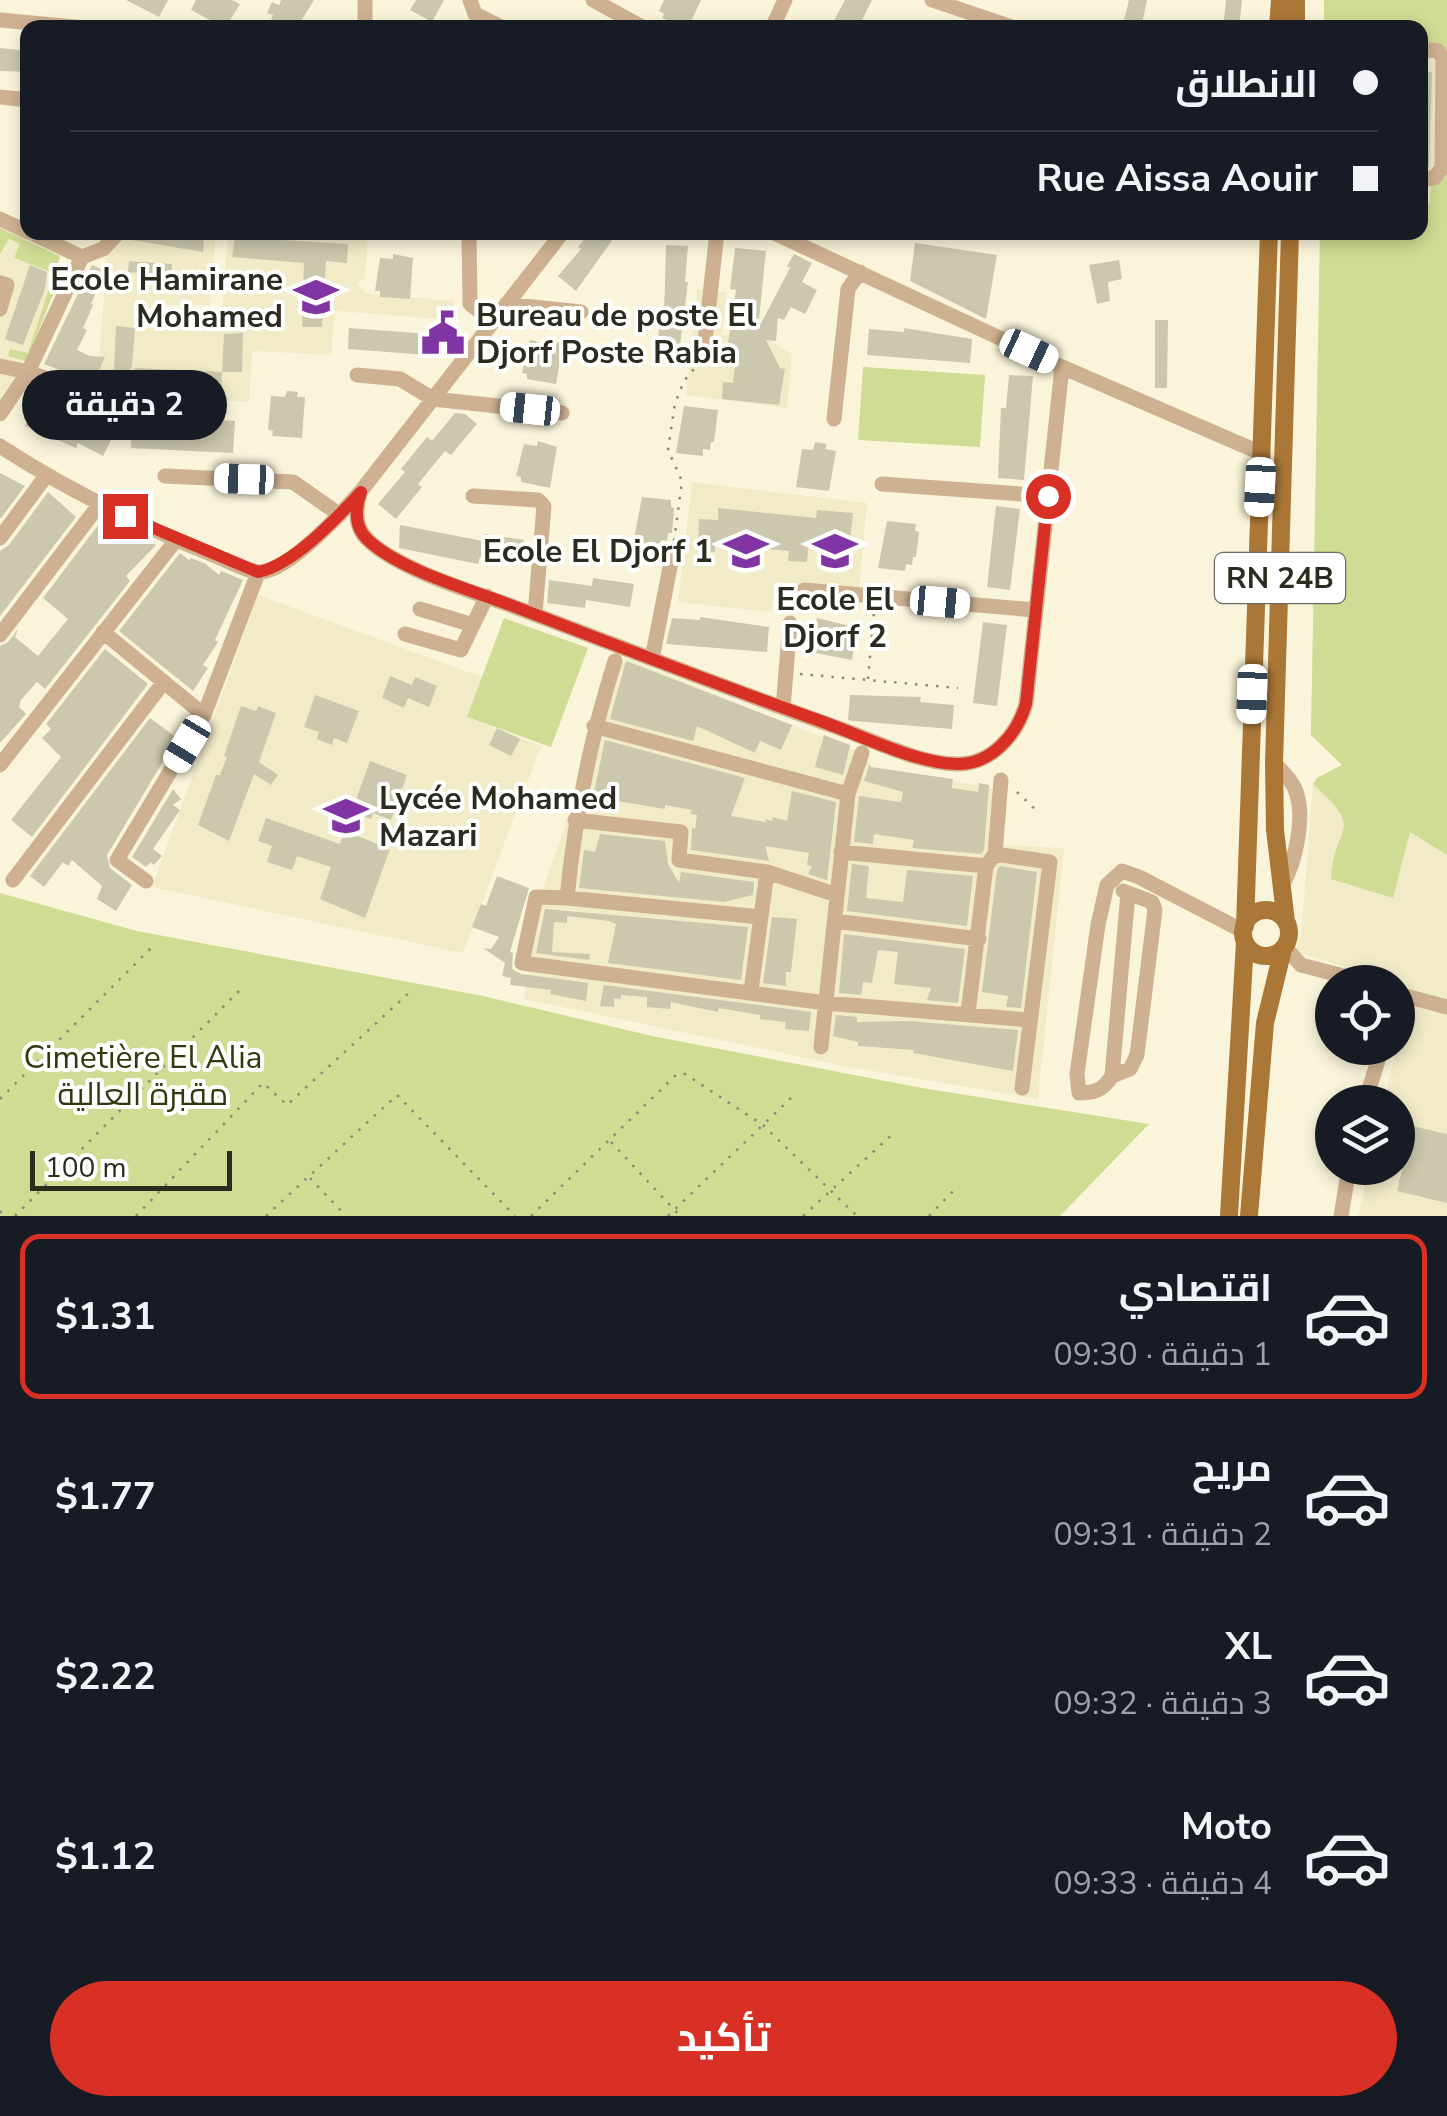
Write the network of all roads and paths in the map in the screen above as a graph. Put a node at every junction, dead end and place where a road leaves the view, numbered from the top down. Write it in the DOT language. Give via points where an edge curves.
graph roads {
  1 [pos="470,0"];
  2 [pos="593,0"];
  3 [pos="932,0"];
  4 [pos="487,20"];
  5 [pos="626,20"];
  6 [pos="991,20"];
  7 [pos="1428,50"];
  8 [pos="1445,134"];
  9 [pos="1428,179"];
  10 [pos="45,240"];
  11 [pos="111,240"];
  12 [pos="470,240"];
  13 [pos="557,240"];
  14 [pos="716,240"];
  15 [pos="790,240"];
  16 [pos="1269,240"];
  17 [pos="1290,240"];
  18 [pos="82,257"];
  19 [pos="860,272"];
  20 [pos="0,283"];
  21 [pos="506,304"];
  22 [pos="0,309"];
  23 [pos="581,312"];
  24 [pos="493,321"];
  25 [pos="703,359"];
  26 [pos="0,366"];
  27 [pos="1062,366"];
  28 [pos="28,372"];
  29 [pos="358,375"];
  30 [pos="94,395"];
  31 [pos="433,399"];
  32 [pos="562,413"];
  33 [pos="0,414"];
  34 [pos="834,419"];
  35 [pos="0,446"];
  36 [pos="1262,453"];
  37 [pos="46,476"];
  38 [pos="164,476"];
  39 [pos="882,484"];
  40 [pos="361,492"];
  41 [pos="473,496"];
  42 [pos="1048,496"];
  43 [pos="99,505"];
  44 [pos="340,515"];
  45 [pos="0,538"];
  46 [pos="176,540"];
  47 [pos="672,557"];
  48 [pos="258,572"];
  49 [pos="804,590"];
  50 [pos="487,596"];
  51 [pos="876,596"];
  52 [pos="420,609"];
  53 [pos="1035,610"];
  54 [pos="535,614"];
  55 [pos="790,623"];
  56 [pos="472,625"];
  57 [pos="103,632"];
  58 [pos="404,634"];
  59 [pos="0,635"];
  60 [pos="652,659"];
  61 [pos="615,661"];
  62 [pos="786,673"];
  63 [pos="868,680"];
  64 [pos="163,683"];
  65 [pos="958,688"];
  66 [pos="783,708"];
  67 [pos="204,715"];
  68 [pos="594,726"];
  69 [pos="862,753"];
  70 [pos="0,764"];
  71 [pos="1000,780"];
  72 [pos="848,794"];
  73 [pos="575,820"];
  74 [pos="841,852"];
  75 [pos="990,860"];
  76 [pos="767,872"];
  77 [pos="13,880"];
  78 [pos="146,882"];
  79 [pos="1107,885"];
  80 [pos="1128,893"];
  81 [pos="837,896"];
  82 [pos="568,898"];
  83 [pos="761,917"];
  84 [pos="835,921"];
  85 [pos="1286,922"];
  86 [pos="1244,933"];
  87 [pos="979,939"];
  88 [pos="152,947"];
  89 [pos="1284,948"];
  90 [pos="1315,969"];
  91 [pos="1315,977"];
  92 [pos="1274,981"];
  93 [pos="244,986"];
  94 [pos="750,991"];
  95 [pos="411,992"];
  96 [pos="1415,999"];
  97 [pos="826,1002"];
  98 [pos="1447,1006"];
  99 [pos="968,1013"];
  100 [pos="1029,1020"];
  101 [pos="820,1047"];
  102 [pos="1112,1076"];
  103 [pos="1022,1088"];
  104 [pos="791,1098"];
  105 [pos="0,1099"];
  106 [pos="763,1125"];
  107 [pos="896,1132"];
  108 [pos="610,1142"];
  109 [pos="308,1177"];
  110 [pos="1347,1185"];
  111 [pos="957,1187"];
  112 [pos="831,1191"];
  113 [pos="674,1210"];
  114 [pos="0,1211"];
  115 [pos="5,1216"];
  116 [pos="15,1216"];
  117 [pos="136,1216"];
  118 [pos="266,1216"];
  119 [pos="346,1216"];
  120 [pos="515,1216"];
  121 [pos="531,1216"];
  122 [pos="668,1216"];
  123 [pos="680,1216"];
  124 [pos="803,1216"];
  125 [pos="857,1216"];
  126 [pos="929,1216"];
  127 [pos="1230,1216"];
  128 [pos="1249,1216"];
  129 [pos="1341,1216"];
  1 -- 4 [label="street" via="475,14"];
  2 -- 5 [label="street"];
  3 -- 6 [label="street"];
  7 -- 8 [label="street" via="1444,58"];
  8 -- 9 [label="street" via="1440,172"];
  10 -- 18 [label="street"];
  11 -- 18 [label="street"];
  12 -- 24 [label="street" via="470,304"];
  13 -- 21 [label="street"];
  14 -- 25 [label="street"];
  15 -- 19 [label="street"];
  16 -- 36 [label="main road"];
  17 -- 85 [label="main road, RN 24B" via="1274,763 1274,830"];
  18 -- 28 [label="street"];
  19 -- 27 [label="street"];
  19 -- 34 [label="street" via="848,289"];
  20 -- 22 [label="street" via="6,286"];
  21 -- 23 [label="street"];
  21 -- 24 [label="street"];
  24 -- 31 [label="street"];
  25 -- 47 [label="path" via="684,381 672,418 668,450 682,481"];
  26 -- 28 [label="street"];
  27 -- 36 [label="street"];
  27 -- 42 [label="street"];
  28 -- 30 [label="street"];
  28 -- 33 [label="street"];
  29 -- 31 [label="street" via="400,380"];
  31 -- 32 [label="street"];
  31 -- 40 [label="street"];
  35 -- 37 [label="street"];
  36 -- 86 [label="main road"];
  37 -- 43 [label="street"];
  37 -- 45 [label="street"];
  38 -- 44 [label="street" via="294,482"];
  39 -- 42 [label="street"];
  40 -- 44 [label="street"];
  40 -- 50 [label="street" via="355,507 366,539 427,574"];
  41 -- 54 [label="street" via="538,500 544,506"];
  42 -- 53 [label="street"];
  43 -- 46 [label="street"];
  43 -- 59 [label="street"];
  44 -- 48 [label="street" via="274,569"];
  46 -- 48 [label="street"];
  46 -- 57 [label="street"];
  47 -- 60 [label="street"];
  48 -- 67 [label="street"];
  49 -- 51 [label="street"];
  50 -- 54 [label="street"];
  50 -- 56 [label="street"];
  51 -- 53 [label="street"];
  51 -- 63 [label="path"];
  52 -- 56 [label="street"];
  53 -- 66 [label="street" via="1020,723 979,760 924,758"];
  54 -- 60 [label="street"];
  55 -- 62 [label="street"];
  56 -- 58 [label="street" via="461,650"];
  57 -- 64 [label="street"];
  57 -- 70 [label="street"];
  60 -- 66 [label="street"];
  61 -- 68 [label="street"];
  62 -- 63 [label="path"];
  62 -- 66 [label="street"];
  63 -- 65 [label="path"];
  64 -- 67 [label="street"];
  64 -- 77 [label="street"];
  67 -- 78 [label="street" via="116,860"];
  68 -- 72 [label="street"];
  68 -- 73 [label="street"];
  69 -- 72 [label="street"];
  71 -- 75 [label="street"];
  72 -- 74 [label="street"];
  73 -- 76 [label="street" via="682,832 679,860"];
  73 -- 82 [label="street"];
  74 -- 75 [label="street"];
  74 -- 81 [label="street"];
  75 -- 87 [label="street"];
  75 -- 100 [label="street" via="1050,862"];
  76 -- 81 [label="street"];
  76 -- 83 [label="street"];
  79 -- 80 [label="street"];
  79 -- 86 [label="street" via="1122,871"];
  79 -- 102 [label="street" via="1077,1090 1093,1093"];
  80 -- 102 [label="street"];
  80 -- 102 [label="street" via="1152,902 1155,910 1138,1055 1130,1068"];
  81 -- 84 [label="street"];
  82 -- 83 [label="street"];
  82 -- 94 [label="street" via="536,897 524,962"];
  83 -- 94 [label="street"];
  84 -- 87 [label="street"];
  84 -- 97 [label="street"];
  85 -- 86 [label="main road" via="1264,911 1252,916"];
  85 -- 89 [label="main road"];
  86 -- 89 [label="main road" via="1253,952 1265,956"];
  86 -- 127 [label="main road"];
  87 -- 99 [label="street"];
  88 -- 105 [label="path"];
  89 -- 90 [label="street"];
  89 -- 92 [label="main road"];
  91 -- 92 [label="street"];
  92 -- 128 [label="main road" via="1263,1036"];
  93 -- 116 [label="path"];
  94 -- 97 [label="street"];
  95 -- 117 [label="path" via="287,1105 262,1083"];
  96 -- 98 [label="street"];
  97 -- 99 [label="street"];
  97 -- 101 [label="street"];
  99 -- 100 [label="street"];
  100 -- 103 [label="street"];
  104 -- 106 [label="path"];
  106 -- 108 [label="path" via="676,1074"];
  106 -- 112 [label="path"];
  106 -- 113 [label="path"];
  107 -- 112 [label="path"];
  108 -- 113 [label="path"];
  108 -- 121 [label="path"];
  109 -- 118 [label="path"];
  109 -- 119 [label="path"];
  109 -- 120 [label="path" via="397,1095"];
  110 -- 129 [label="street"];
  111 -- 126 [label="path"];
  112 -- 124 [label="path"];
  112 -- 125 [label="path"];
  113 -- 122 [label="path"];
  113 -- 123 [label="path"];
  114 -- 115 [label="path"];
}
